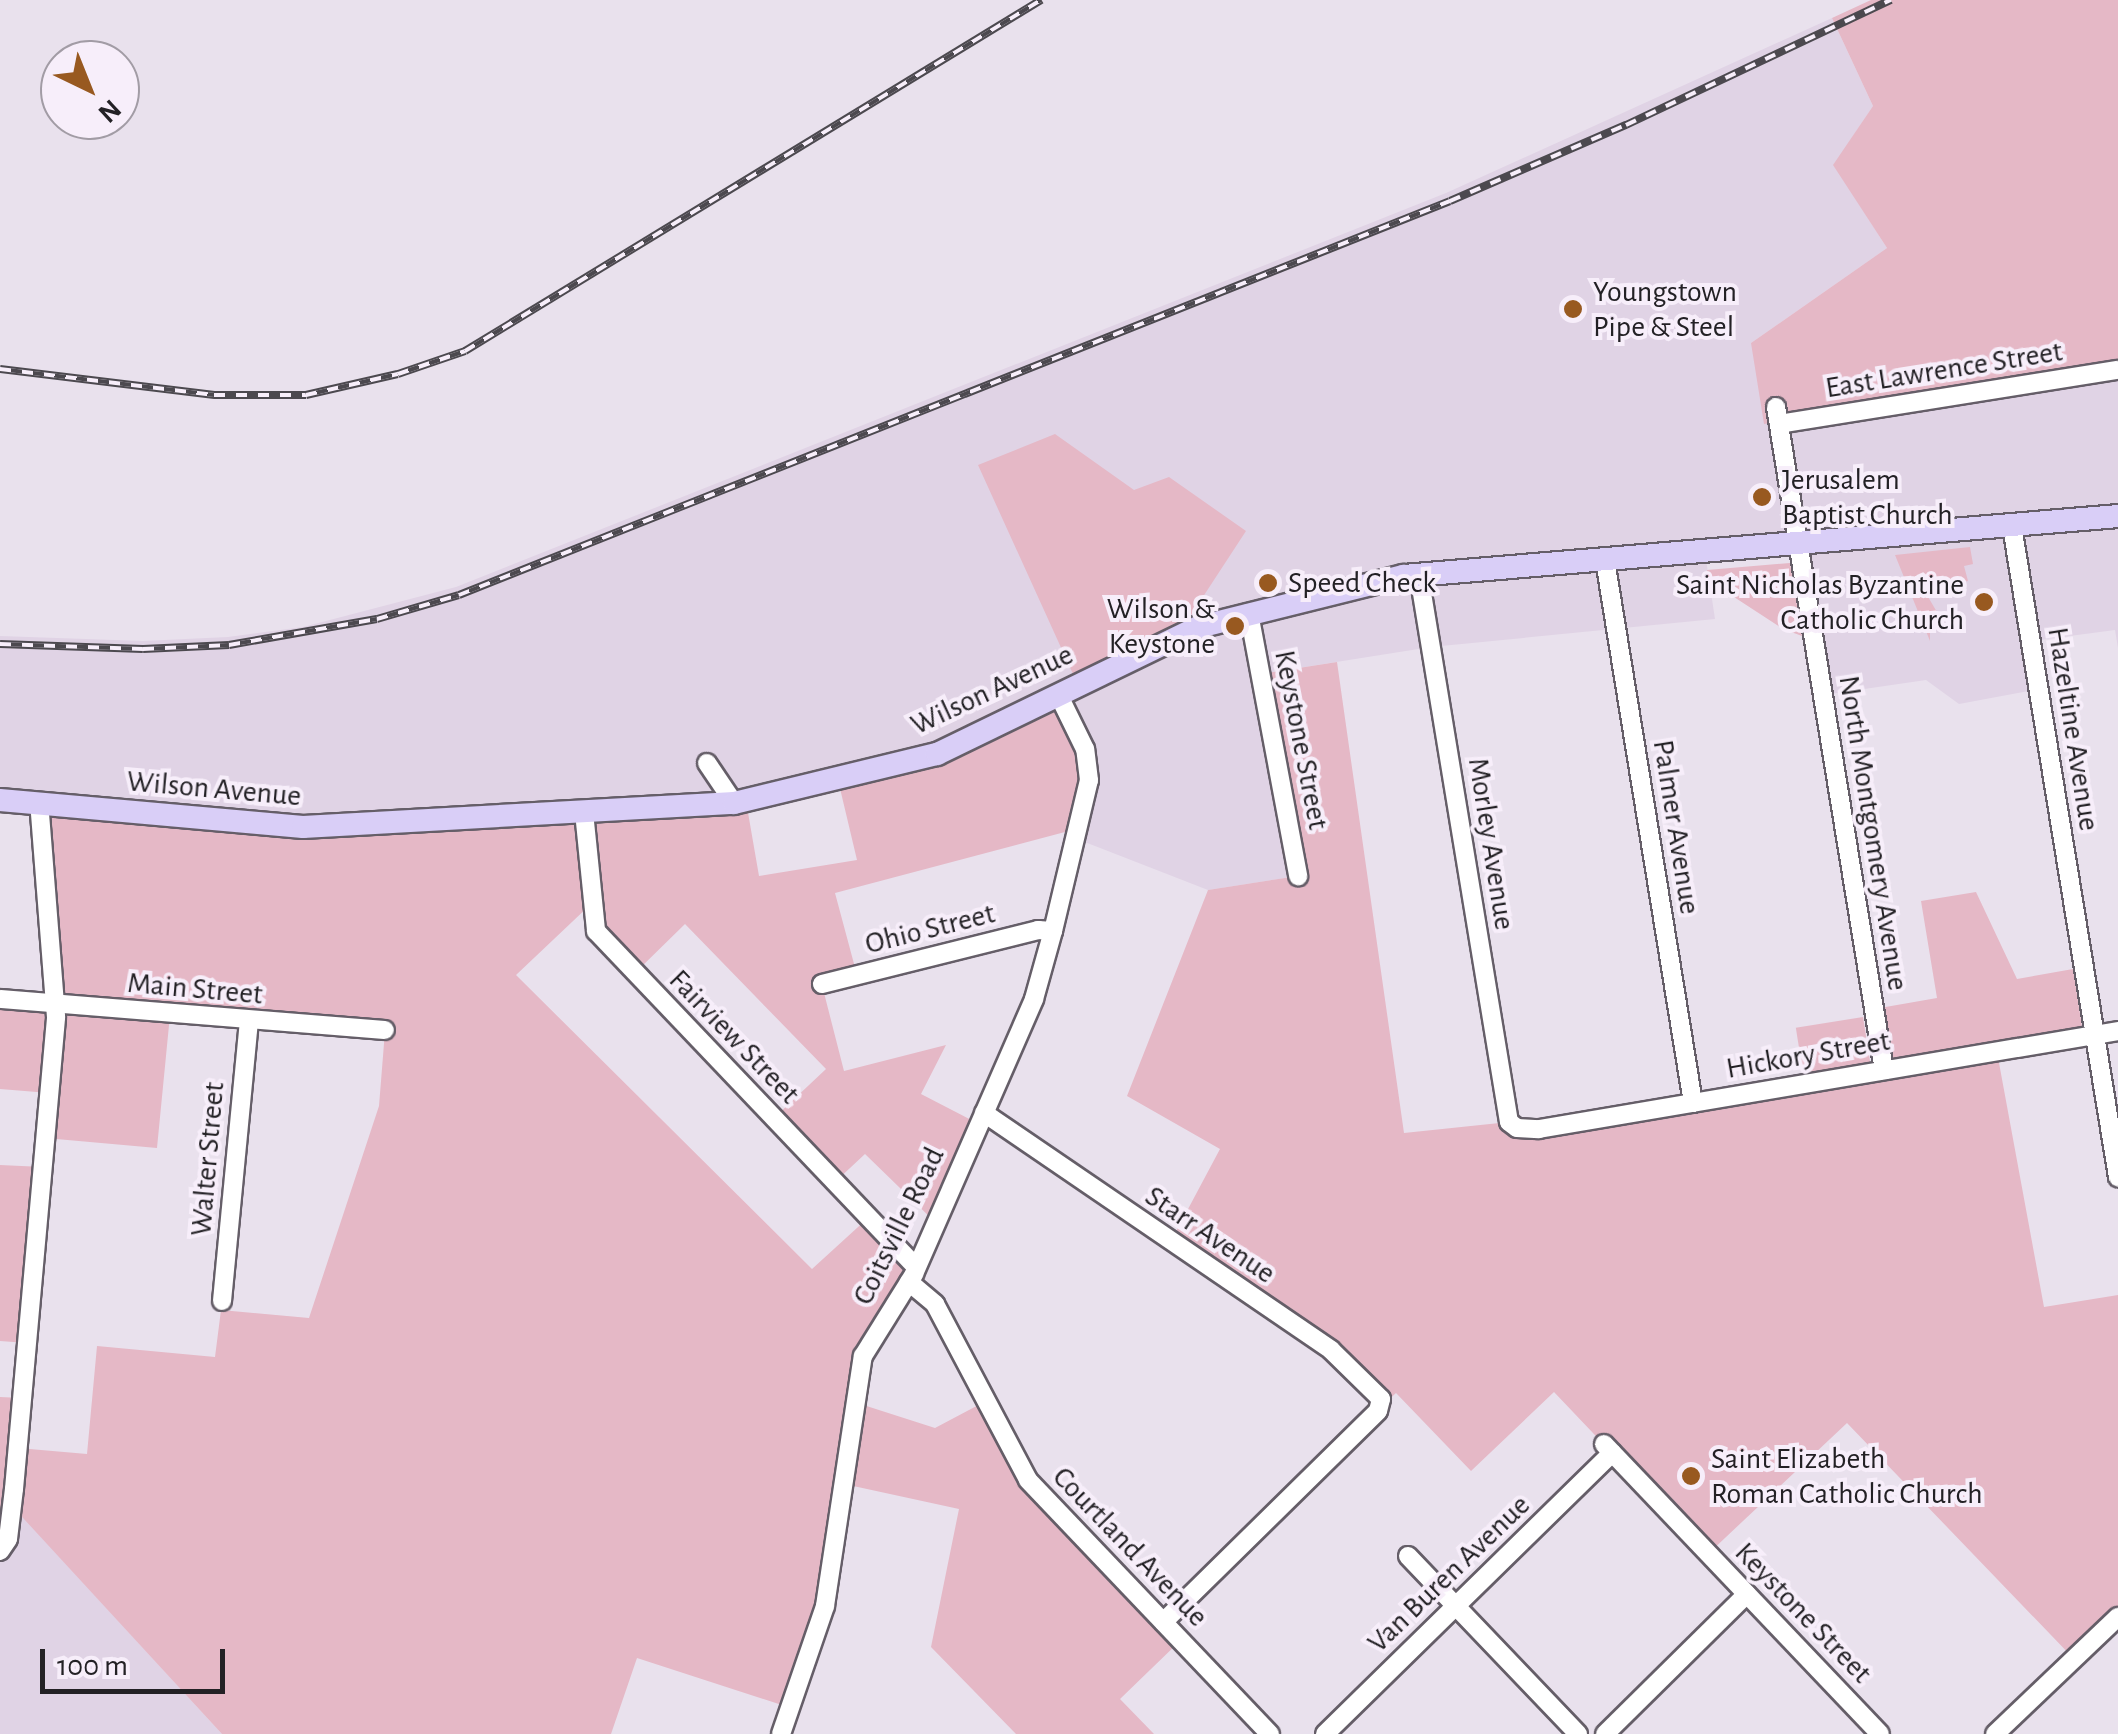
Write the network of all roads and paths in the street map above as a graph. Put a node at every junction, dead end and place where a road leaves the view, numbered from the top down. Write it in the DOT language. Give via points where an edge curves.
graph roads {
  1 [pos="2118,370"];
  2 [pos="1778,416"];
  3 [pos="2118,516"];
  4 [pos="2012,526"];
  5 [pos="1798,545"];
  6 [pos="1605,560"];
  7 [pos="1420,575"];
  8 [pos="1249,613"];
  9 [pos="1059,696"];
  10 [pos="707,763"];
  11 [pos="0,800"];
  12 [pos="39,803"];
  13 [pos="734,803"];
  14 [pos="584,812"];
  15 [pos="1298,876"];
  16 [pos="1053,931"];
  17 [pos="822,984"];
  18 [pos="0,1000"];
  19 [pos="56,1004"];
  20 [pos="248,1022"];
  21 [pos="386,1030"];
  22 [pos="2118,1031"];
  23 [pos="2095,1035"];
  24 [pos="1884,1070"];
  25 [pos="1693,1103"];
  26 [pos="984,1114"];
  27 [pos="1509,1122"];
  28 [pos="2118,1178"];
  29 [pos="912,1275"];
  30 [pos="222,1301"];
  31 [pos="1608,1448"];
  32 [pos="4,1545"];
  33 [pos="1408,1556"];
  34 [pos="1747,1594"];
  35 [pos="1456,1606"];
  36 [pos="2118,1617"];
  37 [pos="1164,1622"];
  38 [pos="781,1734"];
  39 [pos="1270,1734"];
  40 [pos="1325,1734"];
  41 [pos="1578,1734"];
  42 [pos="1605,1734"];
  43 [pos="1880,1734"];
  44 [pos="1995,1734"];
  1 -- 2 [label="street, East Lawrence Street"];
  2 -- 5 [label="street, North Montgomery Avenue"];
  3 -- 4 [label="main road, Wilson Avenue"];
  4 -- 5 [label="main road, Wilson Avenue"];
  4 -- 23 [label="street, Hazeltine Avenue"];
  5 -- 6 [label="main road, Wilson Avenue"];
  5 -- 24 [label="street, North Montgomery Avenue"];
  6 -- 7 [label="main road, Wilson Avenue"];
  6 -- 25 [label="street, Palmer Avenue"];
  7 -- 8 [label="main road, Wilson Avenue"];
  7 -- 27 [label="street, Morley Avenue"];
  8 -- 9 [label="main road, Wilson Avenue" via="1160,643"];
  8 -- 15 [label="street, Keystone Street"];
  9 -- 13 [label="main road, Wilson Avenue" via="938,754"];
  9 -- 16 [label="street, Coitsville Road" via="1085,749 1088,794"];
  10 -- 13 [label="street"];
  11 -- 12 [label="main road, Wilson Avenue"];
  12 -- 14 [label="main road, Wilson Avenue" via="303,828"];
  12 -- 19 [label="street"];
  13 -- 14 [label="main road, Wilson Avenue"];
  14 -- 29 [label="street, Fairview Street" via="596,931"];
  16 -- 17 [label="street, Ohio Street"];
  16 -- 26 [label="street, Coitsville Road" via="1034,999"];
  18 -- 19 [label="street, Main Street"];
  19 -- 20 [label="street, Main Street"];
  19 -- 32 [label="street"];
  20 -- 21 [label="street, Main Street"];
  20 -- 30 [label="street, Walter Street"];
  22 -- 23 [label="street, Hickory Street"];
  23 -- 24 [label="street, Hickory Street"];
  23 -- 28 [label="street, Hazeltine Avenue"];
  24 -- 25 [label="street, Hickory Street"];
  25 -- 27 [label="street, Hickory Street" via="1539,1129"];
  26 -- 29 [label="street, Coitsville Road"];
  26 -- 37 [label="street, Starr Avenue" via="1331,1350 1381,1399 1382,1406"];
  29 -- 37 [label="street, Courtland Avenue" via="935,1304 1028,1480"];
  29 -- 38 [label="street, Coitsville Road" via="858,1369 826,1606"];
  31 -- 34 [label="street, Keystone Street"];
  31 -- 35 [label="street, Van Buren Avenue"];
  33 -- 35 [label="street"];
  34 -- 42 [label="street"];
  34 -- 43 [label="street, Keystone Street"];
  35 -- 40 [label="street, Van Buren Avenue"];
  35 -- 41 [label="street"];
  36 -- 44 [label="street"];
  37 -- 39 [label="street, Courtland Avenue"];
}
